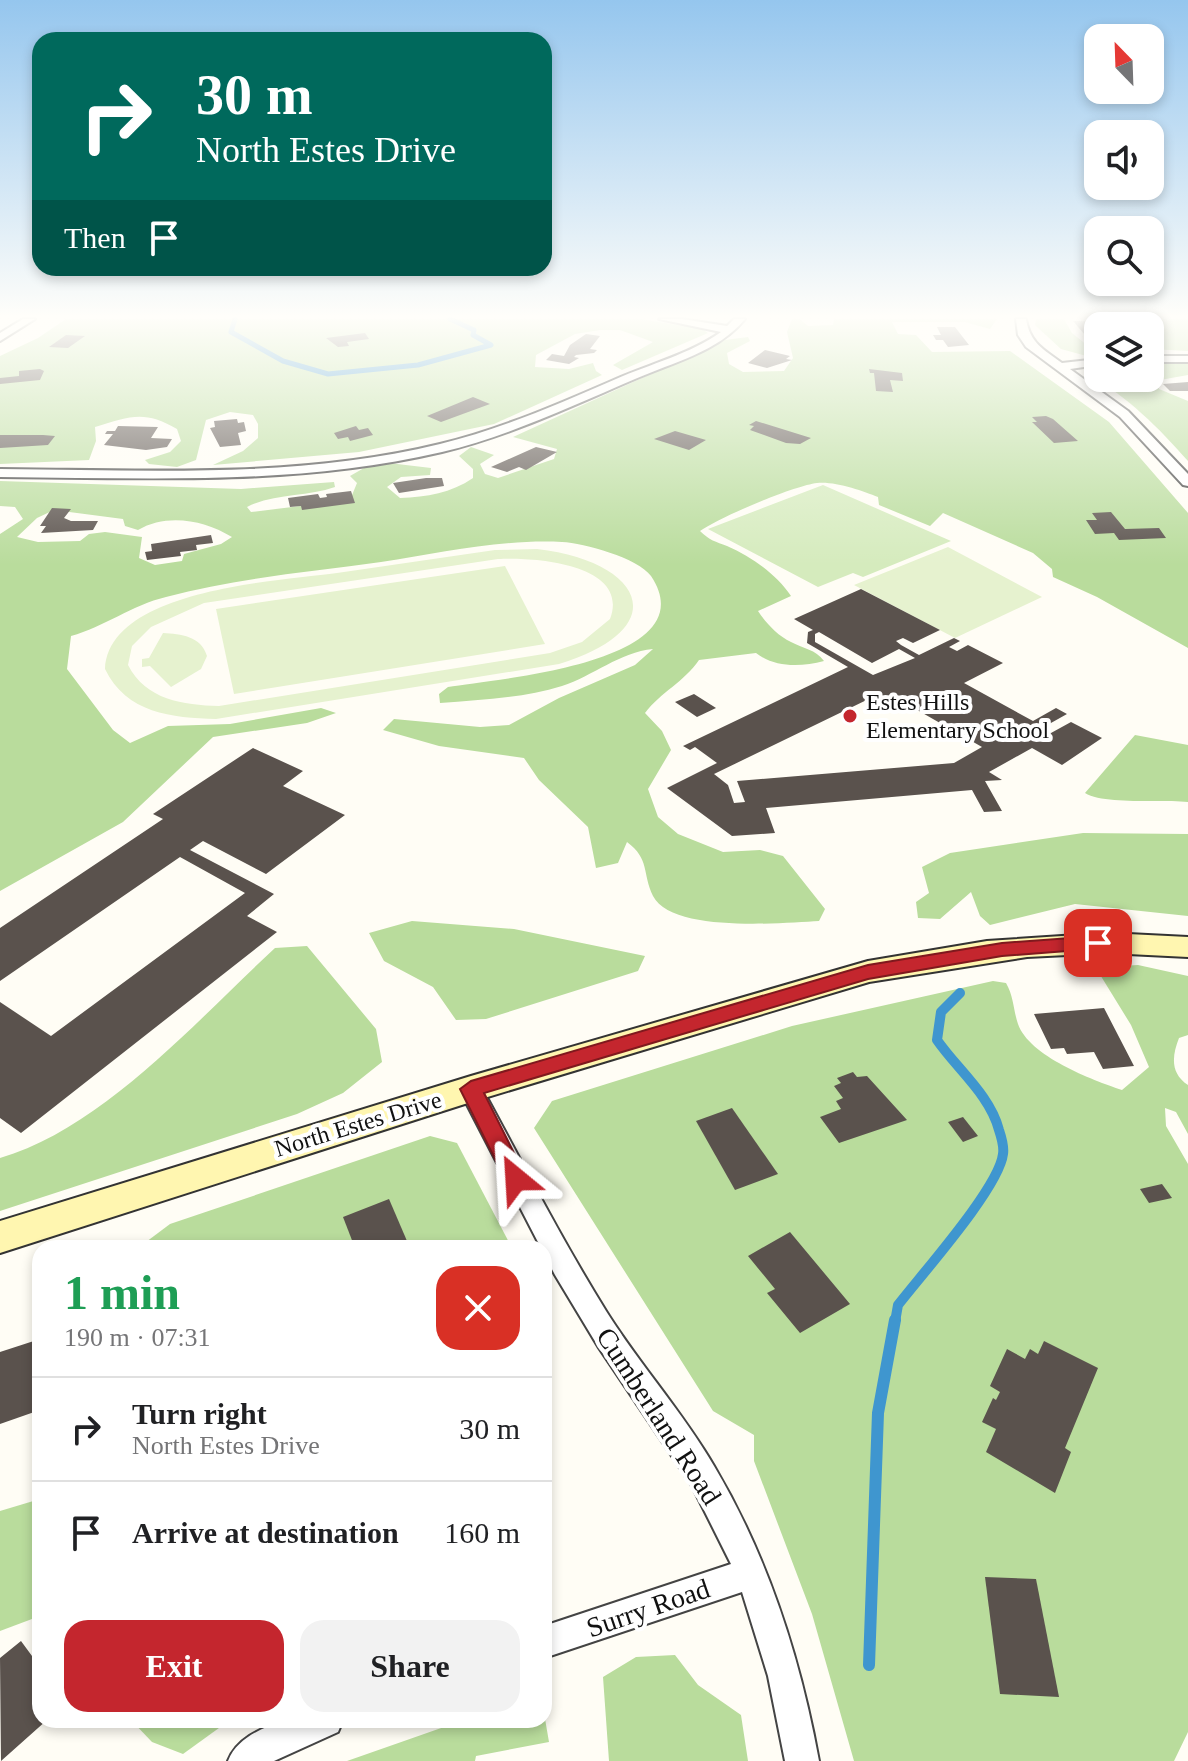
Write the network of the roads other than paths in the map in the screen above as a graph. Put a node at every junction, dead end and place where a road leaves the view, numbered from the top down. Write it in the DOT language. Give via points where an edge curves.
graph roads {
  1 [pos="568,401"];
  2 [pos="1105,401"];
  3 [pos="0,473"];
  4 [pos="1188,482"];
  5 [pos="1188,947"];
  6 [pos="471,1089"];
  7 [pos="0,1237"];
  8 [pos="551,1240"];
  9 [pos="552,1242"];
  10 [pos="751,1573"];
  11 [pos="552,1639"];
  12 [pos="306,1728"];
  13 [pos="245,1761"];
  14 [pos="802,1761"];
  1 -- 3 [label="street" via="439,448 265,474"];
  2 -- 4 [label="street" via="1135,423"];
  5 -- 6 [label="main road, North Estes Drive" via="1077,943 930,959 789,993"];
  6 -- 7 [label="main road, North Estes Drive"];
  6 -- 8 [label="street, Cumberland Road"];
  9 -- 10 [label="street, Cumberland Road" via="629,1370 681,1439"];
  10 -- 11 [label="street, Surry Road"];
  10 -- 14 [label="street, Cumberland Road" via="793,1705"];
  12 -- 13 [label="street" via="269,1743"];
}
